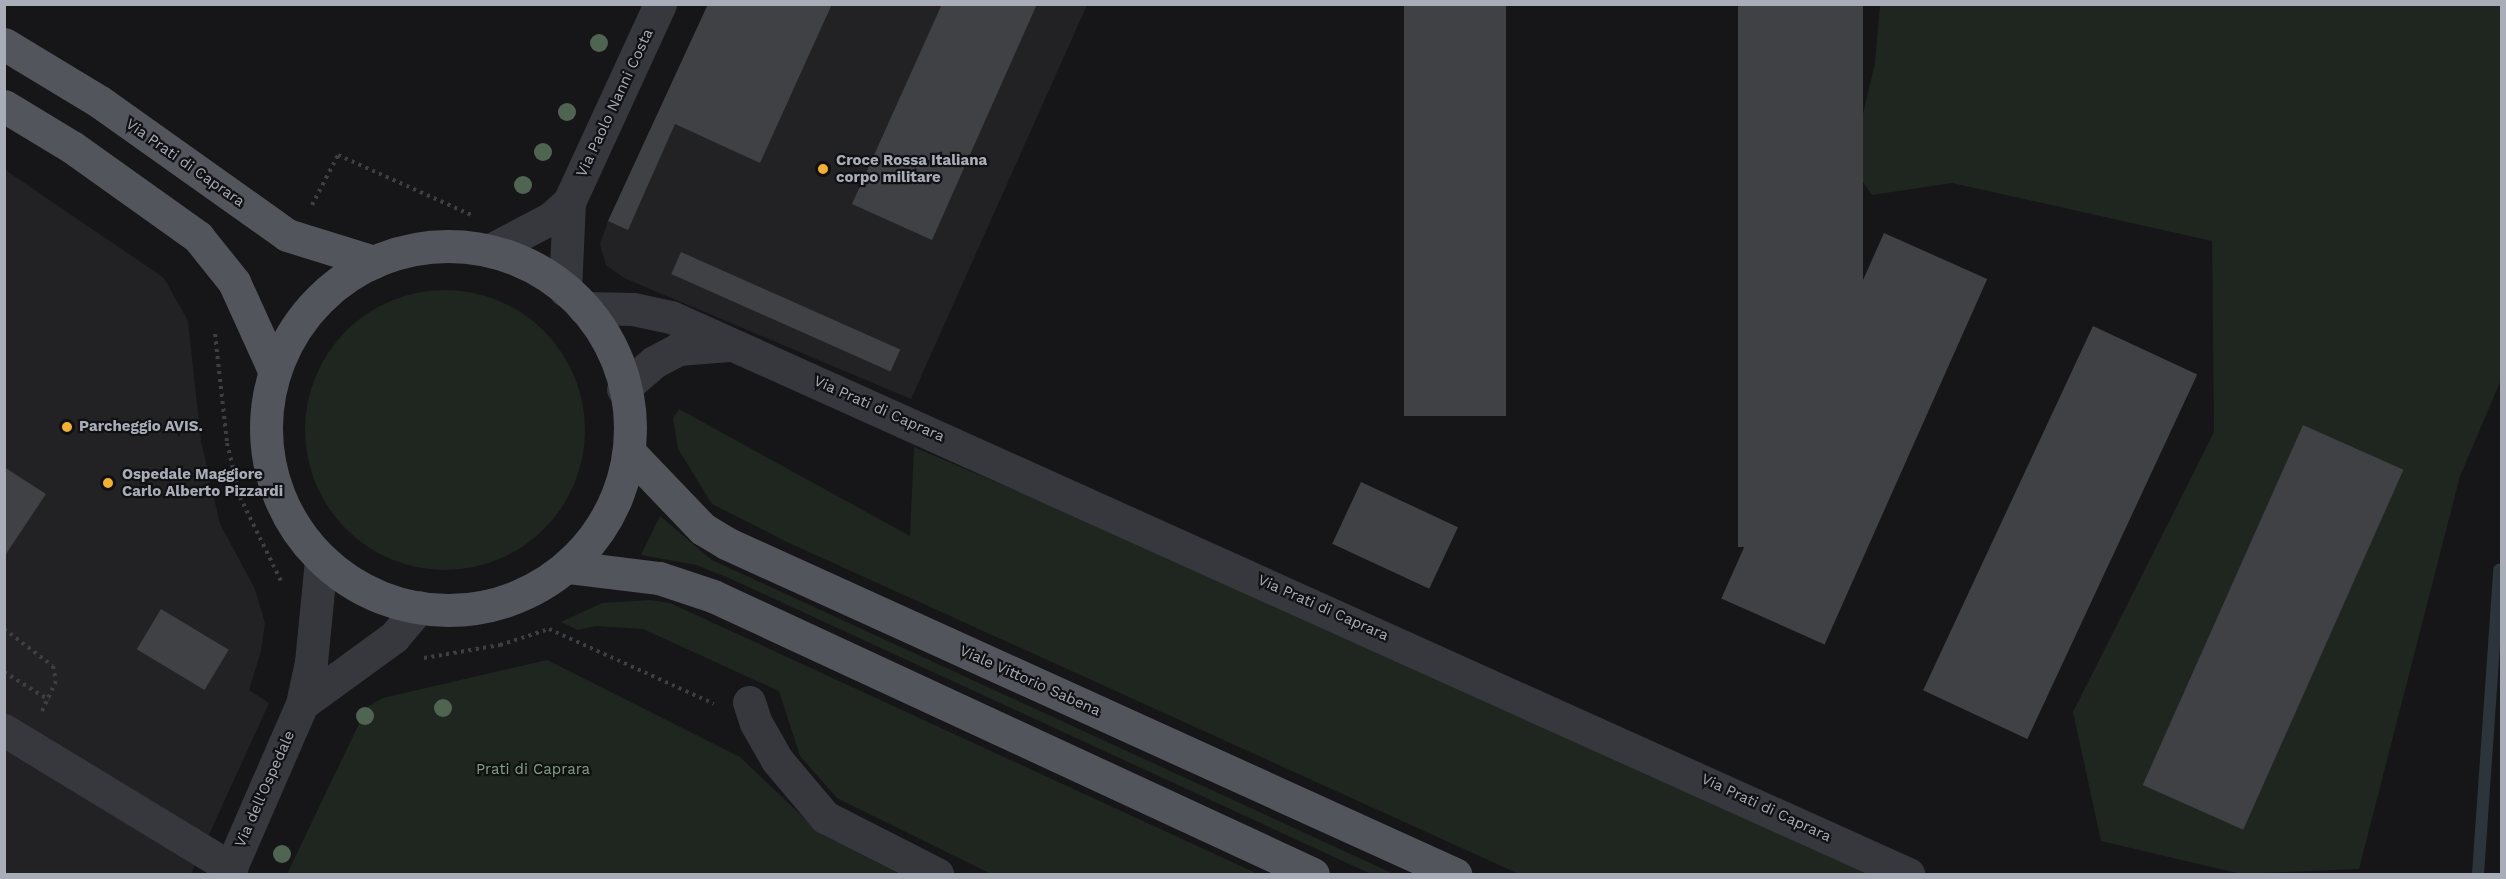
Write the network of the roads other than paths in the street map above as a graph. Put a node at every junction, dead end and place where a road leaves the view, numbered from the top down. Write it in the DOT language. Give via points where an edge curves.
graph roads {
  1 [pos="660,4"];
  2 [pos="4,44"];
  3 [pos="4,106"];
  4 [pos="569,202"];
  5 [pos="489,235"];
  6 [pos="374,262"];
  7 [pos="575,299"];
  8 [pos="736,345"];
  9 [pos="274,370"];
  10 [pos="623,389"];
  11 [pos="630,453"];
  12 [pos="321,560"];
  13 [pos="570,567"];
  14 [pos="419,607"];
  15 [pos="302,704"];
  16 [pos="752,712"];
  17 [pos="14,736"];
  18 [pos="229,871"];
  19 [pos="937,874"];
  20 [pos="1313,874"];
  21 [pos="1455,874"];
  22 [pos="1908,874"];
  1 -- 4 [label="street, Via Paolo Nanni Costa"];
  2 -- 6 [label="main road, Via Prati di Caprara" via="100,102 287,235"];
  3 -- 9 [label="main road" via="72,147 198,237 234,282"];
  4 -- 5 [label="street, Via Paolo Nanni Costa" via="551,218"];
  4 -- 7 [label="street, Via Paolo Nanni Costa"];
  5 -- 6 [label="main road" via="416,249"];
  5 -- 7 [label="main road" via="551,276"];
  6 -- 9 [label="main road" via="344,278 295,321 280,346"];
  7 -- 8 [label="street, Via Prati di Caprara" via="670,317"];
  7 -- 10 [label="main road" via="610,348"];
  8 -- 10 [label="street, Via Prati di Caprara" via="678,349 654,362"];
  8 -- 22 [label="street, Via Prati di Caprara"];
  9 -- 12 [label="main road" via="271,447 276,480 300,536"];
  10 -- 11 [label="main road"];
  11 -- 13 [label="main road" via="613,506 591,543"];
  11 -- 21 [label="main road, Viale Vittorio Sabena" via="703,529 726,543"];
  12 -- 14 [label="main road" via="382,596"];
  12 -- 15 [label="street, Via dell'Ospedale" via="311,662"];
  13 -- 14 [label="main road" via="503,603 454,611"];
  13 -- 20 [label="main road" via="658,578 713,596"];
  14 -- 15 [label="street" via="394,637"];
  15 -- 18 [label="street, Via dell'Ospedale"];
  16 -- 19 [label="street" via="777,760 825,817"];
  17 -- 18 [label="street"];
}
